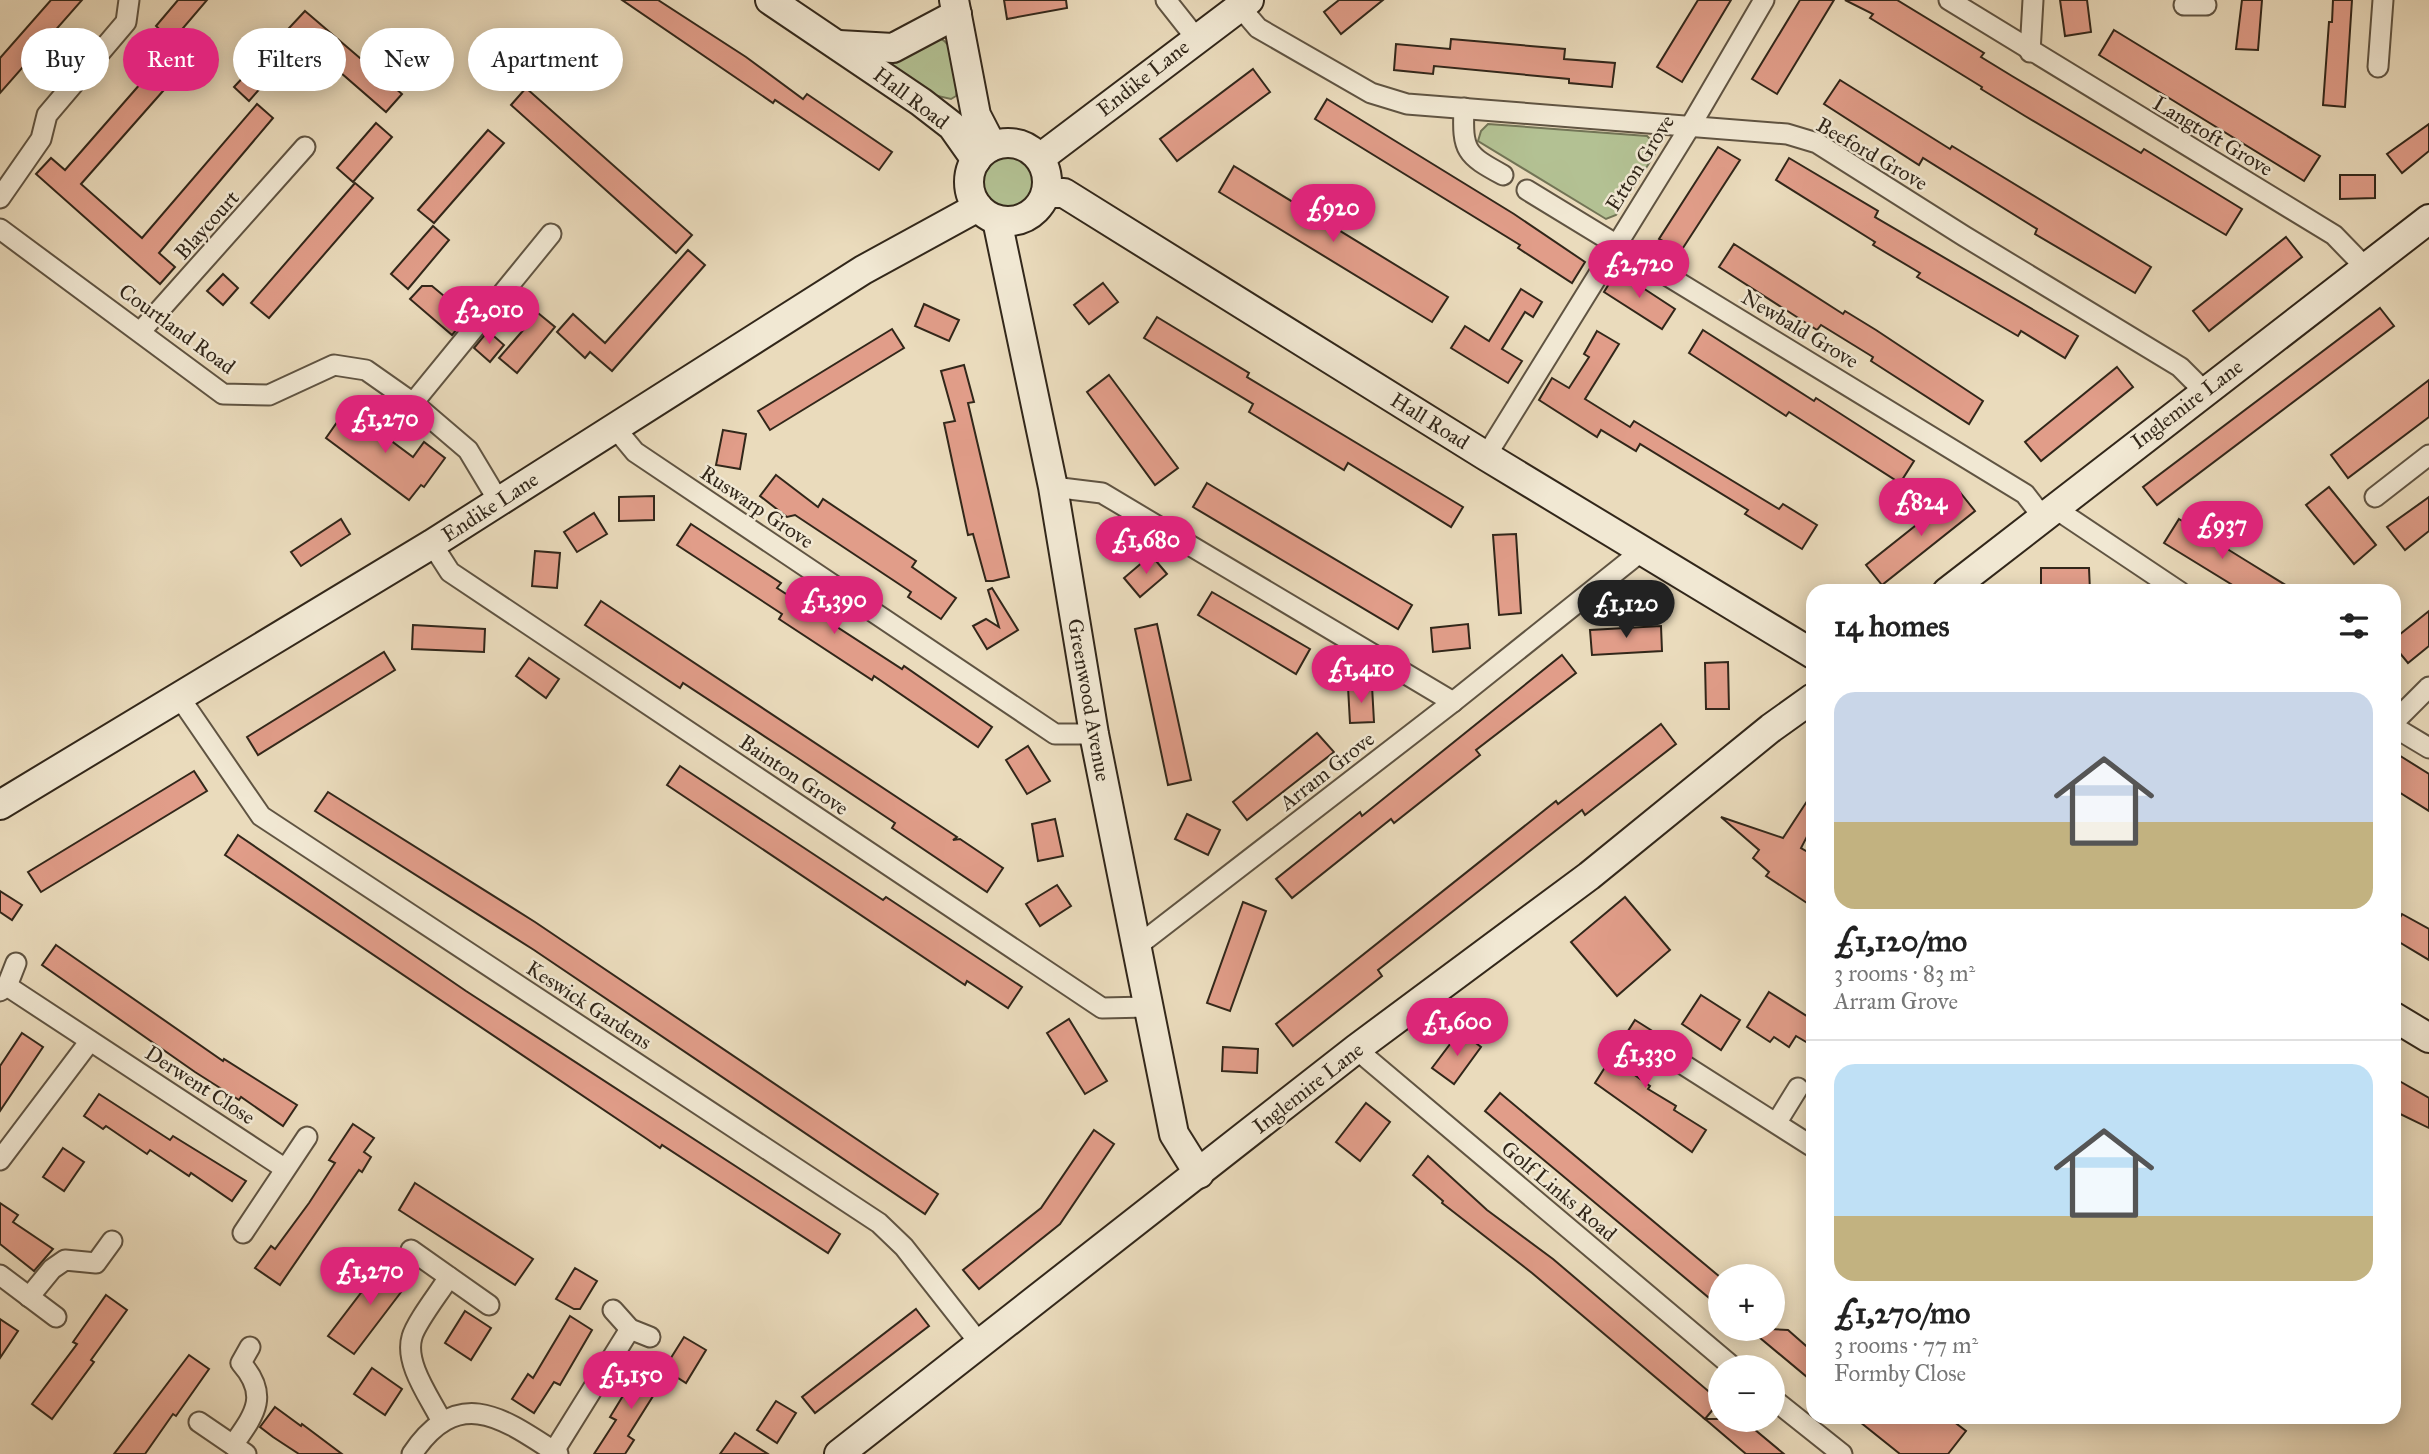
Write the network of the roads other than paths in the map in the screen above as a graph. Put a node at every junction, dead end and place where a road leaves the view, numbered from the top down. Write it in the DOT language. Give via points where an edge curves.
graph roads {
  1 [pos="129,0"];
  2 [pos="770,0"];
  3 [pos="1166,0"];
  4 [pos="1764,0"];
  5 [pos="1949,0"];
  6 [pos="2033,0"];
  7 [pos="2383,0"];
  8 [pos="1244,4"];
  9 [pos="2184,5"];
  10 [pos="956,7"];
  11 [pos="2205,9"];
  12 [pos="1196,38"];
  13 [pos="839,45"];
  14 [pos="2030,52"];
  15 [pos="2378,67"];
  16 [pos="1464,108"];
  17 [pos="1691,125"];
  18 [pos="305,147"];
  19 [pos="984,153"];
  20 [pos="1040,158"];
  21 [pos="1503,175"];
  22 [pos="1527,190"];
  23 [pos="1046,193"];
  24 [pos="0,198"];
  25 [pos="988,214"];
  26 [pos="0,229"];
  27 [pos="2425,229"];
  28 [pos="551,234"];
  29 [pos="1617,244"];
  30 [pos="2365,267"];
  31 [pos="141,331"];
  32 [pos="2205,391"];
  33 [pos="413,403"];
  34 [pos="617,429"];
  35 [pos="2429,455"];
  36 [pos="1486,456"];
  37 [pos="1053,487"];
  38 [pos="2375,497"];
  39 [pos="498,500"];
  40 [pos="2047,512"];
  41 [pos="432,544"];
  42 [pos="1643,550"];
  43 [pos="1957,584"];
  44 [pos="2168,584"];
  45 [pos="1806,650"];
  46 [pos="2429,687"];
  47 [pos="180,698"];
  48 [pos="1453,702"];
  49 [pos="1806,703"];
  50 [pos="2401,717"];
  51 [pos="2401,729"];
  52 [pos="1094,734"];
  53 [pos="2429,748"];
  54 [pos="0,805"];
  55 [pos="1136,947"];
  56 [pos="16,963"];
  57 [pos="3,988"];
  58 [pos="1148,1007"];
  59 [pos="2401,1021"];
  60 [pos="2429,1038"];
  61 [pos="90,1041"];
  62 [pos="1356,1049"];
  63 [pos="1673,1058"];
  64 [pos="1798,1088"];
  65 [pos="1777,1122"];
  66 [pos="307,1137"];
  67 [pos="1806,1142"];
  68 [pos="0,1160"];
  69 [pos="284,1168"];
  70 [pos="1199,1174"];
  71 [pos="243,1233"];
  72 [pos="112,1241"];
  73 [pos="411,1250"];
  74 [pos="0,1275"];
  75 [pos="450,1277"];
  76 [pos="29,1297"];
  77 [pos="489,1306"];
  78 [pos="613,1310"];
  79 [pos="55,1317"];
  80 [pos="630,1329"];
  81 [pos="650,1337"];
  82 [pos="981,1345"];
  83 [pos="250,1347"];
  84 [pos="1719,1355"];
  85 [pos="1785,1409"];
  86 [pos="442,1422"];
  87 [pos="199,1423"];
  88 [pos="239,1449"];
  89 [pos="556,1453"];
  90 [pos="412,1454"];
  91 [pos="839,1454"];
  92 [pos="1842,1454"];
  1 -- 24 [label="street" via="126,22 47,115 41,139"];
  2 -- 13 [label="street, Hall Road"];
  3 -- 12 [label="street"];
  4 -- 17 [label="street, Etton Grove"];
  5 -- 14 [label="street, Langtoft Grove"];
  6 -- 14 [label="street"];
  7 -- 15 [label="street"];
  8 -- 12 [label="street, Endike Lane"];
  8 -- 16 [label="street" via="1258,27 1371,93 1407,104"];
  9 -- 11 [label="street"];
  10 -- 13 [label="street, Hall Road" via="892,48"];
  10 -- 19 [label="street"];
  12 -- 20 [label="street, Endike Lane"];
  13 -- 19 [label="street, Hall Road"];
  14 -- 30 [label="street, Langtoft Grove" via="2334,235"];
  16 -- 17 [label="street, Beeford Grove"];
  16 -- 21 [label="street" via="1466,150"];
  17 -- 29 [label="street, Etton Grove"];
  17 -- 32 [label="street, Beeford Grove" via="1787,134 1817,143 2180,367"];
  18 -- 31 [label="street, Blaycourt"];
  19 -- 20 [label="street" via="1009,143 1026,147"];
  19 -- 25 [label="street" via="970,175 970,192"];
  20 -- 23 [label="street" via="1046,169"];
  22 -- 29 [label="street, Newbald Grove"];
  23 -- 25 [label="street" via="1036,210 1019,220"];
  23 -- 36 [label="street, Hall Road" via="1064,193"];
  25 -- 34 [label="street, Endike Lane" via="863,270"];
  25 -- 37 [label="street, Greenwood Avenue"];
  26 -- 31 [label="street, Courtland Road"];
  27 -- 30 [label="street, Inglemire Lane"];
  28 -- 33 [label="street"];
  29 -- 36 [label="street, Etton Grove"];
  29 -- 40 [label="street, Newbald Grove" via="2025,494"];
  30 -- 32 [label="street, Inglemire Lane"];
  31 -- 33 [label="street, Courtland Road" via="223,394 269,395 334,365 366,370"];
  32 -- 40 [label="street, Inglemire Lane"];
  33 -- 39 [label="street, Courtland Road" via="468,450"];
  34 -- 39 [label="street, Endike Lane"];
  34 -- 52 [label="street, Ruswarp Grove" via="635,452 1055,734"];
  35 -- 38 [label="street"];
  36 -- 42 [label="street, Hall Road"];
  37 -- 48 [label="street" via="1102,493"];
  37 -- 52 [label="street, Greenwood Avenue"];
  39 -- 41 [label="street, Endike Lane"];
  40 -- 43 [label="street, Inglemire Lane"];
  40 -- 44 [label="street, Newbald Grove" via="2065,518"];
  41 -- 47 [label="street, Endike Lane"];
  41 -- 58 [label="street, Bainton Grove" via="450,572 1102,1008"];
  42 -- 45 [label="street, Hall Road"];
  42 -- 48 [label="street, Arram Grove"];
  46 -- 50 [label="street"];
  47 -- 54 [label="street, Endike Lane"];
  47 -- 82 [label="street, Keswick Gardens" via="261,816 879,1223 904,1247"];
  48 -- 55 [label="street, Arram Grove"];
  49 -- 62 [label="street, Inglemire Lane" via="1589,876"];
  51 -- 53 [label="street"];
  52 -- 55 [label="street, Greenwood Avenue"];
  55 -- 58 [label="street, Greenwood Avenue"];
  56 -- 57 [label="street, Derwent Close"];
  57 -- 61 [label="street, Derwent Close"];
  58 -- 70 [label="street, Greenwood Avenue" via="1174,1134"];
  59 -- 60 [label="street"];
  61 -- 68 [label="street"];
  61 -- 69 [label="street, Derwent Close"];
  62 -- 70 [label="street, Inglemire Lane"];
  62 -- 84 [label="street, Golf Links Road"];
  63 -- 65 [label="street"];
  64 -- 65 [label="street"];
  65 -- 67 [label="street"];
  66 -- 69 [label="street"];
  69 -- 71 [label="street"];
  70 -- 82 [label="street, Inglemire Lane"];
  72 -- 76 [label="street" via="96,1263 65,1260"];
  73 -- 75 [label="street"];
  74 -- 76 [label="street"];
  75 -- 77 [label="street"];
  75 -- 86 [label="street" via="412,1334 410,1346 413,1363"];
  76 -- 79 [label="street"];
  78 -- 80 [label="street"];
  80 -- 81 [label="street"];
  80 -- 89 [label="street"];
  82 -- 91 [label="street, Inglemire Lane"];
  83 -- 88 [label="street" via="241,1363 255,1382 256,1413"];
  85 -- 92 [label="street"];
  86 -- 89 [label="street" via="471,1411 495,1416"];
  86 -- 90 [label="street"];
  87 -- 88 [label="street"];
}
